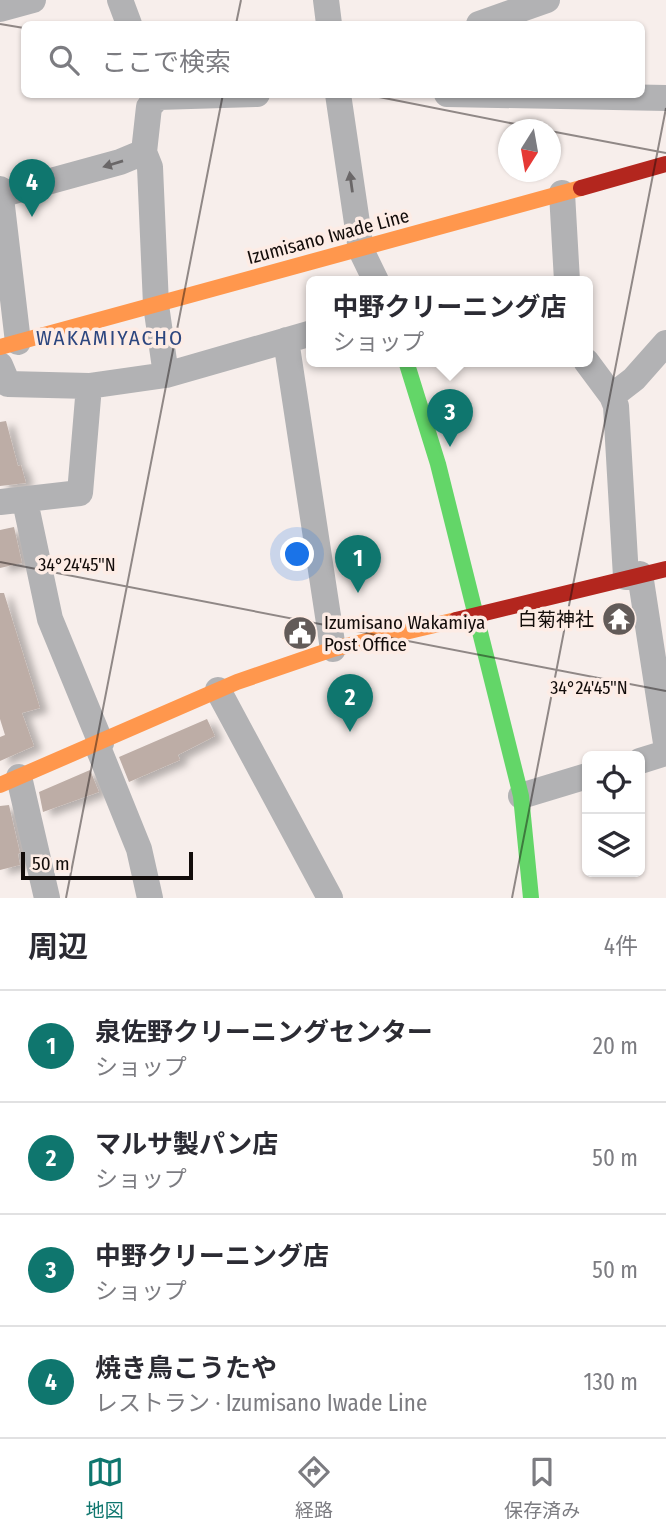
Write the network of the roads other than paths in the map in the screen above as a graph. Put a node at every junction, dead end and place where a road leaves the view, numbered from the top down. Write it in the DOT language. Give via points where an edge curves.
graph roads {
  1 [pos="33,0"];
  2 [pos="120,0"];
  3 [pos="326,0"];
  4 [pos="547,0"];
  5 [pos="0,9"];
  6 [pos="128,21"];
  7 [pos="329,21"];
  8 [pos="488,21"];
  9 [pos="154,98"];
  10 [pos="339,98"];
  11 [pos="645,98"];
  12 [pos="666,98"];
  13 [pos="144,152"];
  14 [pos="666,164"];
  15 [pos="0,188"];
  16 [pos="562,193"];
  17 [pos="0,195"];
  18 [pos="361,250"];
  19 [pos="374,276"];
  20 [pos="567,276"];
  21 [pos="156,305"];
  22 [pos="299,337"];
  23 [pos="666,343"];
  24 [pos="9,344"];
  25 [pos="0,365"];
  26 [pos="409,367"];
  27 [pos="590,367"];
  28 [pos="166,375"];
  29 [pos="89,386"];
  30 [pos="612,396"];
  31 [pos="13,501"];
  32 [pos="666,569"];
  33 [pos="633,576"];
  34 [pos="475,614"];
  35 [pos="333,649"];
  36 [pos="218,690"];
  37 [pos="99,743"];
  38 [pos="666,743"];
  39 [pos="666,753"];
  40 [pos="645,759"];
  41 [pos="582,778"];
  42 [pos="9,781"];
  43 [pos="521,796"];
  44 [pos="47,898"];
  45 [pos="150,898"];
  46 [pos="330,898"];
  47 [pos="531,898"];
  1 -- 5 [label="street"];
  2 -- 6 [label="street"];
  3 -- 7 [label="street"];
  4 -- 8 [label="street"];
  9 -- 13 [label="street"];
  18 -- 10 [label="street, one-way"];
  11 -- 12 [label="street"];
  13 -- 17 [label="street, one-way"];
  13 -- 21 [label="street" via="150,167"];
  14 -- 16 [label="street, Izumisano Iwade Line"];
  15 -- 17 [label="street"];
  16 -- 18 [label="street, Izumisano Iwade Line"];
  16 -- 20 [label="street"];
  17 -- 24 [label="street"];
  18 -- 19 [label="street"];
  18 -- 21 [label="street, Izumisano Iwade Line"];
  21 -- 24 [label="street, Izumisano Iwade Line"];
  21 -- 28 [label="street"];
  22 -- 28 [label="street"];
  22 -- 35 [label="street"];
  23 -- 30 [label="street"];
  25 -- 29 [label="street" via="8,384"];
  26 -- 34 [label="street"];
  27 -- 30 [label="street"];
  28 -- 29 [label="street"];
  29 -- 31 [label="street" via="80,493"];
  30 -- 33 [label="street"];
  31 -- 37 [label="street" via="50,619"];
  32 -- 33 [label="street"];
  33 -- 34 [label="street"];
  33 -- 38 [label="street"];
  34 -- 35 [label="street"];
  34 -- 43 [label="street"];
  35 -- 36 [label="street"];
  36 -- 37 [label="street"];
  36 -- 46 [label="street"];
  37 -- 42 [label="street"];
  37 -- 45 [label="street" via="139,849"];
  39 -- 40 [label="street"];
  41 -- 43 [label="street"];
  42 -- 44 [label="street"];
  43 -- 47 [label="street"];
}
